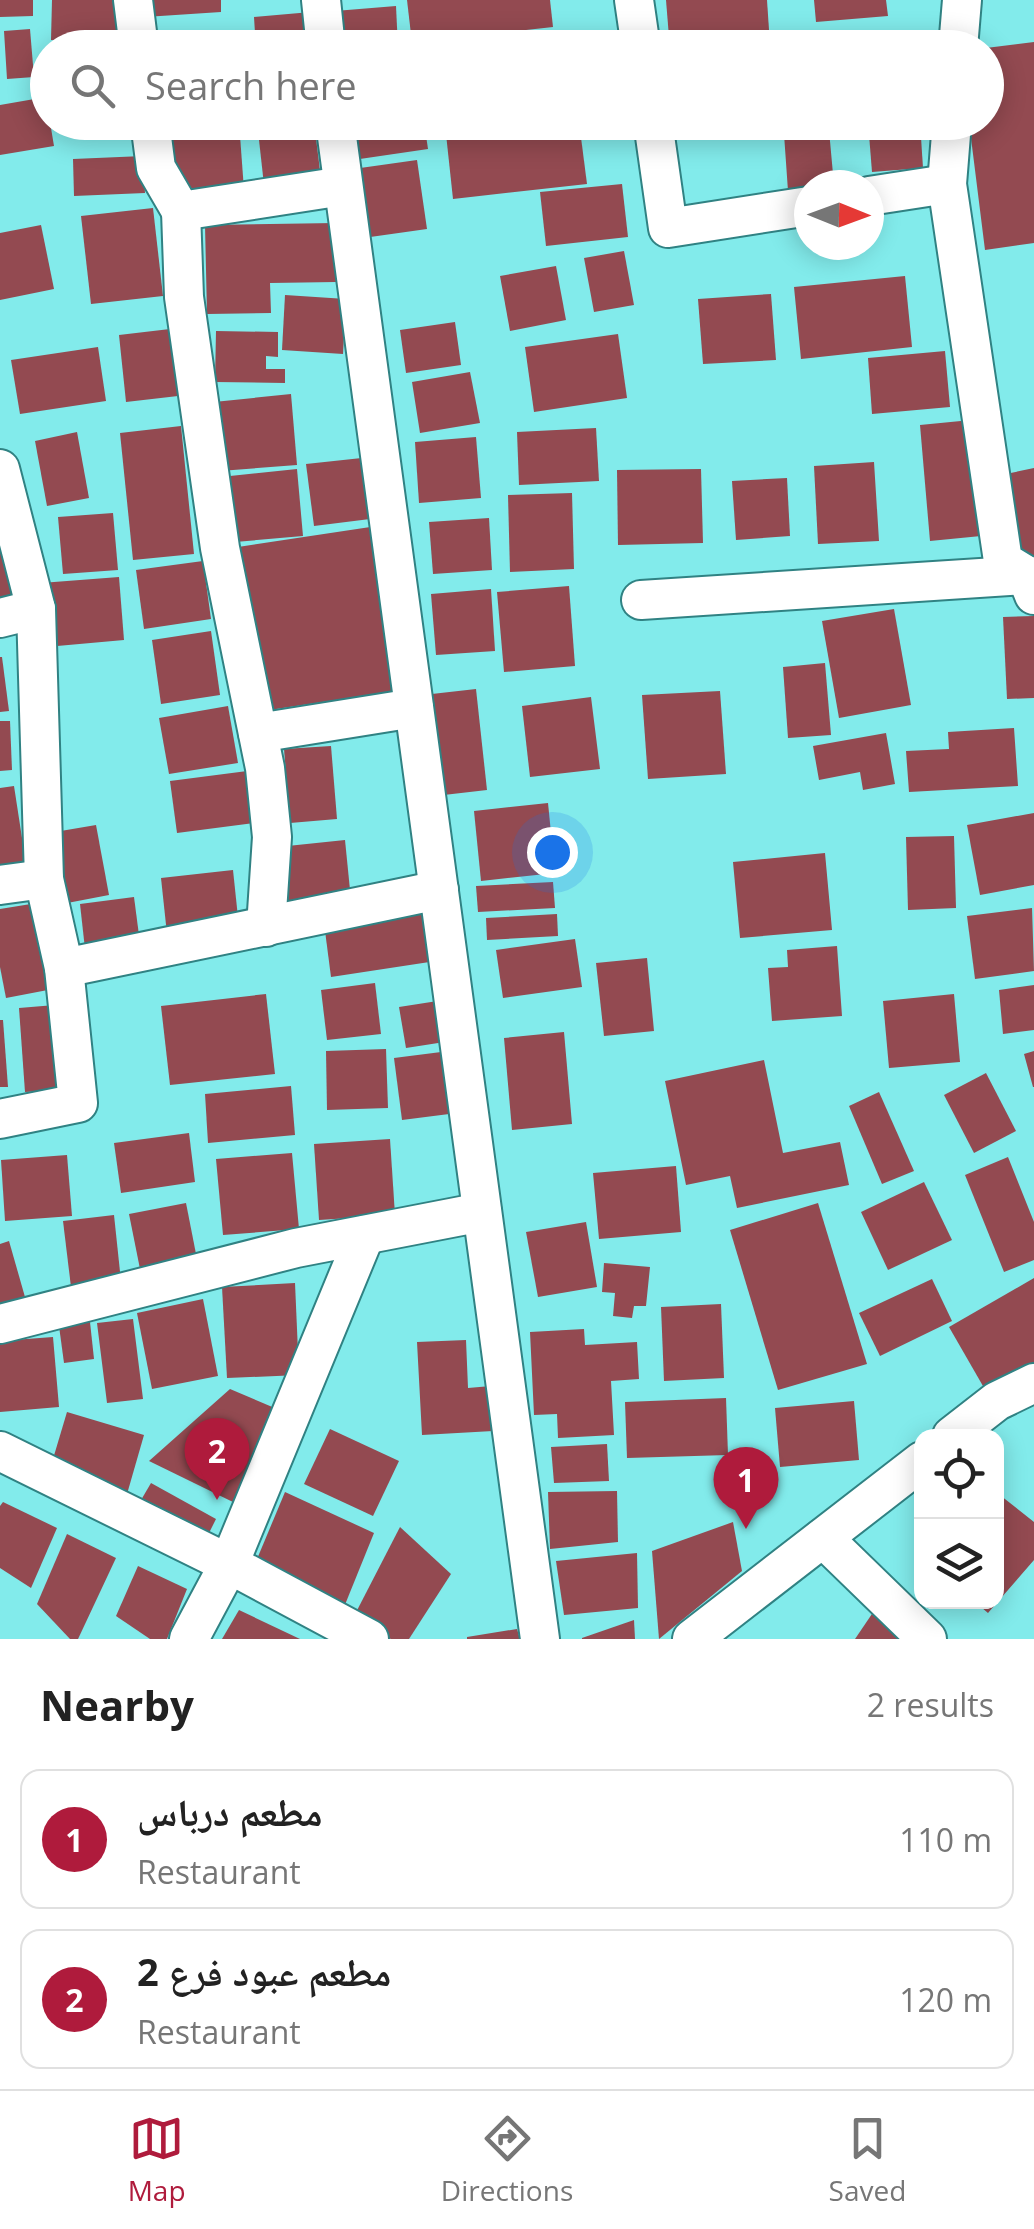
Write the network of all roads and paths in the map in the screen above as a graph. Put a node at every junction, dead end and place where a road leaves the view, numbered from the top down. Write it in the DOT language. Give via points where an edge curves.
graph roads {
  1 [pos="133,0"];
  2 [pos="321,0"];
  3 [pos="634,0"];
  4 [pos="962,0"];
  5 [pos="137,30"];
  6 [pos="324,30"];
  7 [pos="638,30"];
  8 [pos="960,30"];
  9 [pos="152,140"];
  10 [pos="338,140"];
  11 [pos="655,140"];
  12 [pos="951,140"];
  13 [pos="947,184"];
  14 [pos="343,186"];
  15 [pos="884,194"];
  16 [pos="794,208"];
  17 [pos="181,212"];
  18 [pos="0,470"];
  19 [pos="1030,585"];
  20 [pos="641,600"];
  21 [pos="18,614"];
  22 [pos="414,708"];
  23 [pos="258,733"];
  24 [pos="44,879"];
  25 [pos="0,885"];
  26 [pos="439,890"];
  27 [pos="266,927"];
  28 [pos="64,968"];
  29 [pos="0,1119"];
  30 [pos="482,1212"];
  31 [pos="364,1234"];
  32 [pos="0,1324"];
  33 [pos="1034,1383"];
  34 [pos="961,1429"];
  35 [pos="0,1451"];
  36 [pos="914,1466"];
  37 [pos="823,1538"];
  38 [pos="229,1564"];
  39 [pos="716,1627"];
  40 [pos="190,1639"];
  41 [pos="369,1639"];
  42 [pos="540,1639"];
  43 [pos="692,1639"];
  44 [pos="927,1639"];
  1 -- 5 [label="street"];
  2 -- 6 [label="street"];
  3 -- 7 [label="street"];
  4 -- 8 [label="street"];
  9 -- 17 [label="street" via="156,168"];
  10 -- 14 [label="street"];
  11 -- 16 [label="street" via="668,228"];
  12 -- 13 [label="street"];
  13 -- 15 [label="street"];
  13 -- 19 [label="street" via="1003,561"];
  14 -- 17 [label="street"];
  14 -- 22 [label="street"];
  17 -- 23 [label="street" via="184,297 220,548"];
  18 -- 21 [label="street"];
  19 -- 20 [label="street"];
  21 -- 24 [label="street"];
  22 -- 23 [label="street"];
  22 -- 26 [label="street"];
  23 -- 27 [label="street" via="272,837"];
  24 -- 25 [label="street"];
  24 -- 28 [label="street"];
  26 -- 27 [label="street"];
  26 -- 30 [label="street"];
  27 -- 28 [label="street"];
  28 -- 29 [label="street" via="78,1103"];
  30 -- 31 [label="street"];
  30 -- 42 [label="street"];
  31 -- 32 [label="street"];
  31 -- 38 [label="street"];
  33 -- 34 [label="street"];
  35 -- 38 [label="street"];
  36 -- 37 [label="street"];
  37 -- 39 [label="street"];
  37 -- 44 [label="street"];
  38 -- 40 [label="street"];
  38 -- 41 [label="street"];
  39 -- 43 [label="street"];
}
